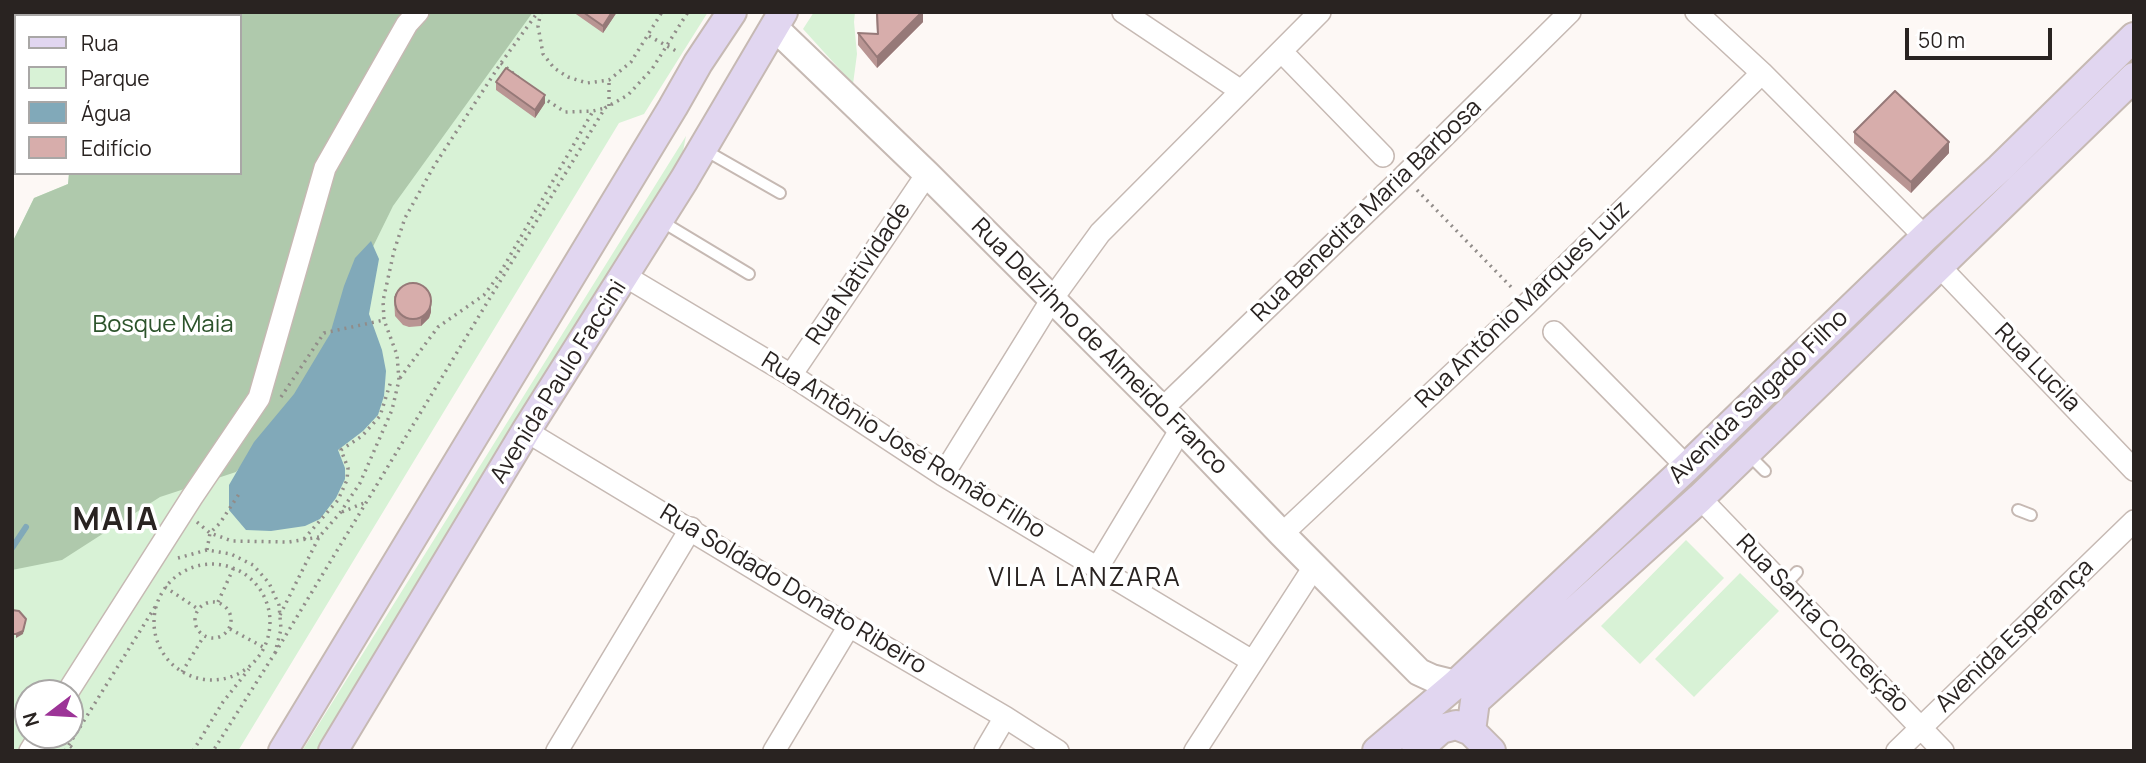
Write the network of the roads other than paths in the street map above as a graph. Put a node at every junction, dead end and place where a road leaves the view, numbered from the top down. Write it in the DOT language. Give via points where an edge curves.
graph roads {
  1 [pos="418,12"];
  2 [pos="732,12"];
  3 [pos="1123,12"];
  4 [pos="1320,12"];
  5 [pos="1570,12"];
  6 [pos="1696,12"];
  7 [pos="774,17"];
  8 [pos="2134,37"];
  9 [pos="1280,51"];
  10 [pos="1762,73"];
  11 [pos="2134,77"];
  12 [pos="1241,91"];
  13 [pos="673,107"];
  14 [pos="703,149"];
  15 [pos="1383,156"];
  16 [pos="927,174"];
  17 [pos="684,180"];
  18 [pos="780,193"];
  19 [pos="660,220"];
  20 [pos="1925,237"];
  21 [pos="1940,267"];
  22 [pos="749,274"];
  23 [pos="625,276"];
  24 [pos="1052,299"];
  25 [pos="1554,332"];
  26 [pos="791,375"];
  27 [pos="1162,409"];
  28 [pos="1181,429"];
  29 [pos="526,430"];
  30 [pos="1687,467"];
  31 [pos="2134,470"];
  32 [pos="943,475"];
  33 [pos="1700,498"];
  34 [pos="2134,521"];
  35 [pos="691,528"];
  36 [pos="1282,534"];
  37 [pos="1098,567"];
  38 [pos="1314,567"];
  39 [pos="849,626"];
  40 [pos="1252,661"];
  41 [pos="1419,672"];
  42 [pos="76,679"];
  43 [pos="1457,684"];
  44 [pos="1420,715"];
  45 [pos="1005,717"];
  46 [pos="1921,727"];
  47 [pos="1471,731"];
  48 [pos="283,751"];
  49 [pos="333,751"];
  50 [pos="557,751"];
  51 [pos="774,751"];
  52 [pos="985,751"];
  53 [pos="1058,751"];
  54 [pos="1195,751"];
  55 [pos="1377,751"];
  56 [pos="1416,751"];
  57 [pos="1491,751"];
  58 [pos="1897,751"];
  59 [pos="1943,751"];
  1 -- 42 [label="street" via="325,168 259,398"];
  2 -- 13 [label="main road, Avenida Paulo Faccini"];
  3 -- 12 [label="street"];
  4 -- 9 [label="street"];
  5 -- 27 [label="street, Rua Benedita Maria Barbosa"];
  6 -- 10 [label="street"];
  7 -- 14 [label="main road, Avenida Paulo Faccini"];
  7 -- 16 [label="street, Rua Delzihno de Almeido Franco"];
  8 -- 20 [label="main road, Avenida Salgado Filho"];
  9 -- 12 [label="street"];
  9 -- 15 [label="street"];
  10 -- 20 [label="street"];
  10 -- 36 [label="street, Rua Antônio Marques Luiz" via="1527,304"];
  11 -- 21 [label="main road, Avenida Salgado Filho"];
  12 -- 24 [label="street" via="1100,233"];
  13 -- 17 [label="main road" via="687,108 699,116 704,130"];
  13 -- 48 [label="main road, Avenida Paulo Faccini"];
  14 -- 17 [label="main road, Avenida Paulo Faccini"];
  14 -- 18 [label="lane"];
  16 -- 24 [label="street, Rua Delzihno de Almeido Franco"];
  16 -- 26 [label="street, Rua Natividade"];
  17 -- 19 [label="main road, Avenida Paulo Faccini"];
  19 -- 22 [label="lane"];
  19 -- 23 [label="main road, Avenida Paulo Faccini"];
  20 -- 30 [label="main road, Avenida Salgado Filho"];
  21 -- 31 [label="street, Rua Lucila"];
  21 -- 33 [label="main road, Avenida Salgado Filho" via="1756,462"];
  23 -- 26 [label="street, Rua Antônio José Romão Filho"];
  23 -- 29 [label="main road, Avenida Paulo Faccini"];
  24 -- 27 [label="street, Rua Delzihno de Almeido Franco"];
  24 -- 32 [label="street"];
  25 -- 30 [label="street"];
  26 -- 32 [label="street, Rua Antônio José Romão Filho"];
  27 -- 28 [label="street, Rua Delzihno de Almeido Franco"];
  28 -- 36 [label="street, Rua Delzihno de Almeido Franco"];
  28 -- 37 [label="street"];
  29 -- 35 [label="street, Rua Soldado Donato Ribeiro"];
  29 -- 49 [label="main road, Avenida Paulo Faccini"];
  30 -- 43 [label="main road, Avenida Salgado Filho"];
  32 -- 37 [label="street, Rua Antônio José Romão Filho"];
  33 -- 46 [label="street, Rua Santa Conceição" via="1791,579"];
  33 -- 47 [label="main road, Avenida Salgado Filho" via="1475,701"];
  34 -- 46 [label="street, Avenida Esperança"];
  35 -- 39 [label="street, Rua Soldado Donato Ribeiro"];
  35 -- 50 [label="street"];
  36 -- 38 [label="street, Rua Delzihno de Almeido Franco"];
  37 -- 40 [label="street, Rua Antônio José Romão Filho"];
  38 -- 40 [label="street"];
  38 -- 41 [label="street, Rua Delzihno de Almeido Franco"];
  39 -- 45 [label="street, Rua Soldado Donato Ribeiro"];
  39 -- 51 [label="street"];
  40 -- 54 [label="street"];
  41 -- 43 [label="street, Rua Delzihno de Almeido Franco"];
  41 -- 44 [label="street"];
  43 -- 44 [label="main road, Avenida Salgado Filho"];
  44 -- 55 [label="main road, Avenida Salgado Filho"];
  45 -- 52 [label="street"];
  45 -- 53 [label="street, Rua Soldado Donato Ribeiro"];
  46 -- 58 [label="street, Avenida Esperança"];
  46 -- 59 [label="street, Rua Santa Conceição"];
  47 -- 56 [label="main road" via="1456,725 1445,727"];
  47 -- 57 [label="main road"];
}
